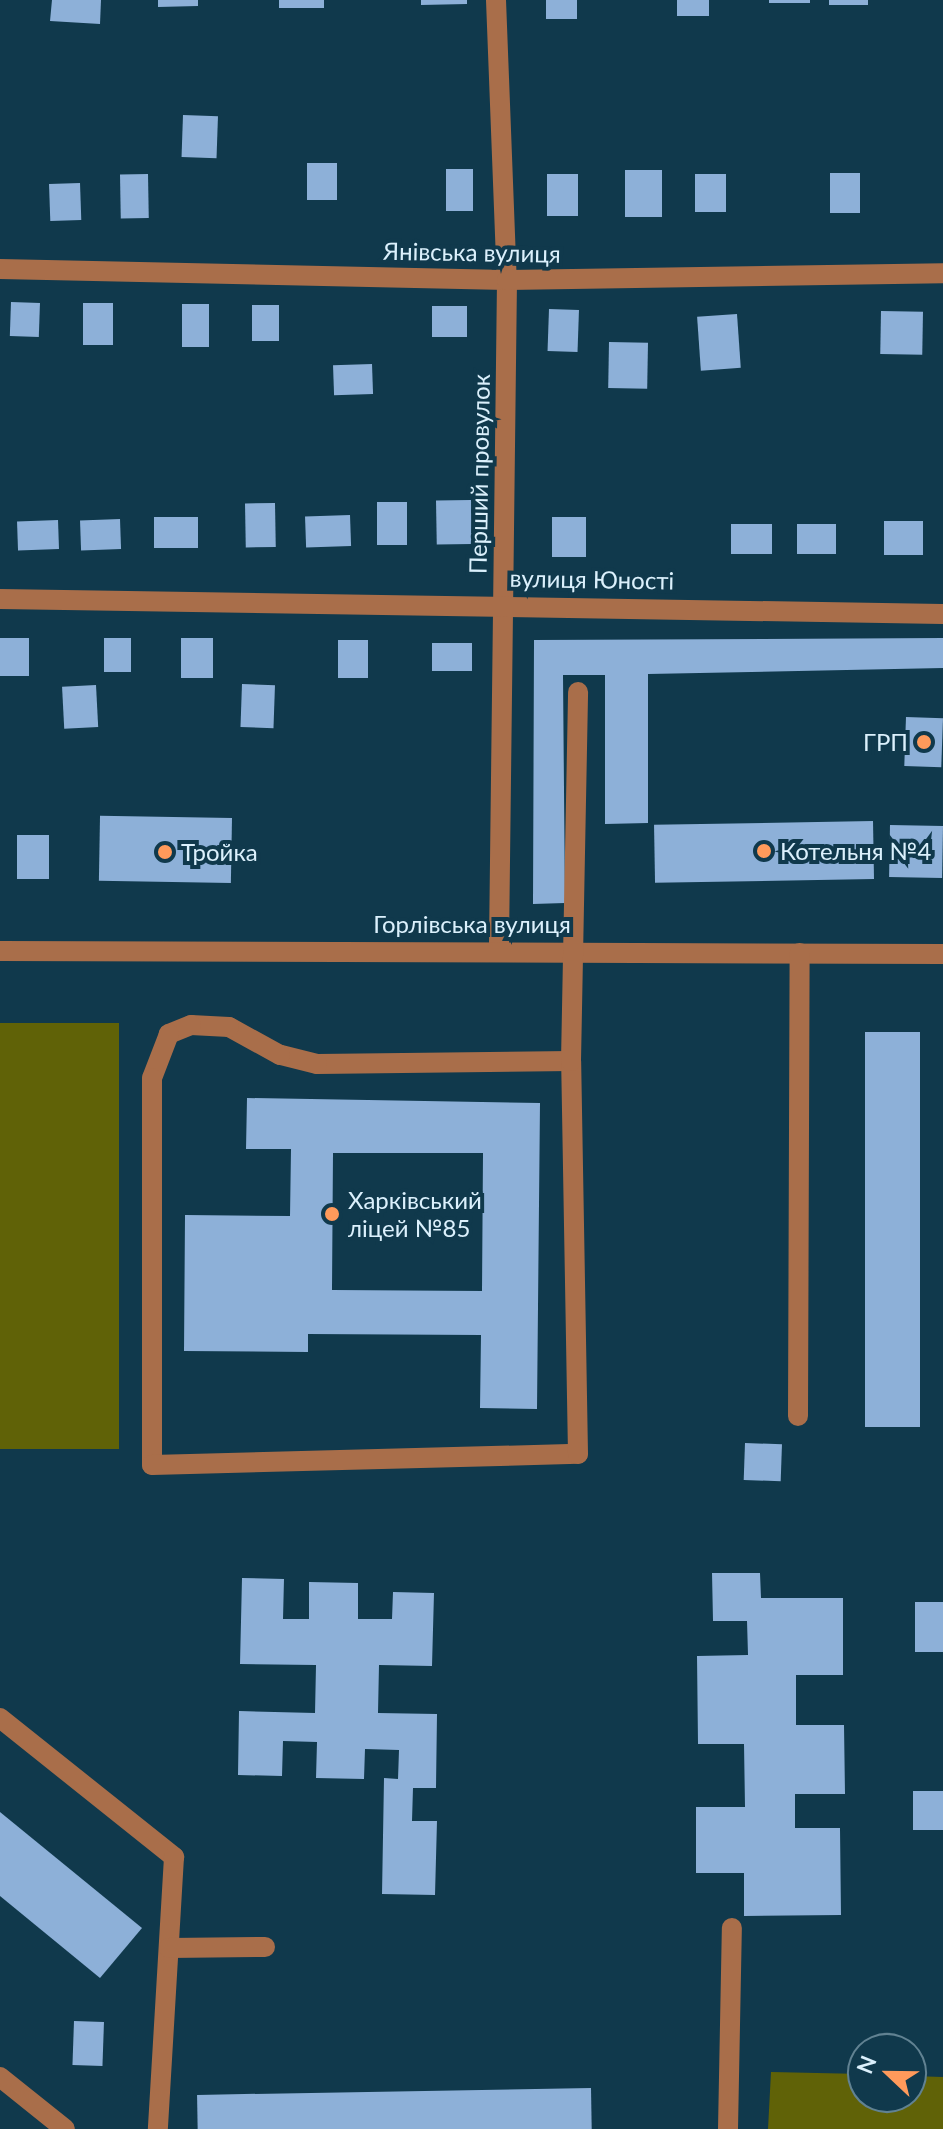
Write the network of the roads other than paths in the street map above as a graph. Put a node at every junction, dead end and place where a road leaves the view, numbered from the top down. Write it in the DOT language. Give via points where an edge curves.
graph roads {
  1 [pos="496,0"];
  2 [pos="0,269"];
  3 [pos="943,273"];
  4 [pos="507,280"];
  5 [pos="0,599"];
  6 [pos="503,603"];
  7 [pos="943,614"];
  8 [pos="578,692"];
  9 [pos="499,948"];
  10 [pos="576,950"];
  11 [pos="0,951"];
  12 [pos="800,953"];
  13 [pos="943,954"];
  14 [pos="571,1061"];
  15 [pos="798,1416"];
  16 [pos="0,1718"];
  17 [pos="732,1928"];
  18 [pos="265,1947"];
  19 [pos="169,1948"];
  20 [pos="0,2077"];
  21 [pos="65,2129"];
  22 [pos="158,2129"];
  23 [pos="728,2129"];
  1 -- 4 [label="street, Перший провулок"];
  2 -- 4 [label="street, Янівська вулиця"];
  3 -- 4 [label="street, Янівська вулиця"];
  4 -- 6 [label="street, Перший провулок"];
  5 -- 6 [label="street, вулиця Юності"];
  6 -- 7 [label="street, вулиця Юності"];
  6 -- 9 [label="street, Перший провулок"];
  8 -- 10 [label="street"];
  9 -- 10 [label="street, Горлівська вулиця"];
  9 -- 11 [label="street, Горлівська вулиця"];
  10 -- 12 [label="street, Горлівська вулиця"];
  10 -- 14 [label="street"];
  12 -- 13 [label="street, Горлівська вулиця"];
  12 -- 15 [label="street"];
  14 -- 14 [label="street" via="578,1454 152,1465 152,1078 169,1034 191,1025 229,1027 280,1055 317,1064"];
  16 -- 19 [label="street" via="174,1857"];
  17 -- 23 [label="street"];
  18 -- 19 [label="street"];
  19 -- 22 [label="street"];
  20 -- 21 [label="street"];
}
